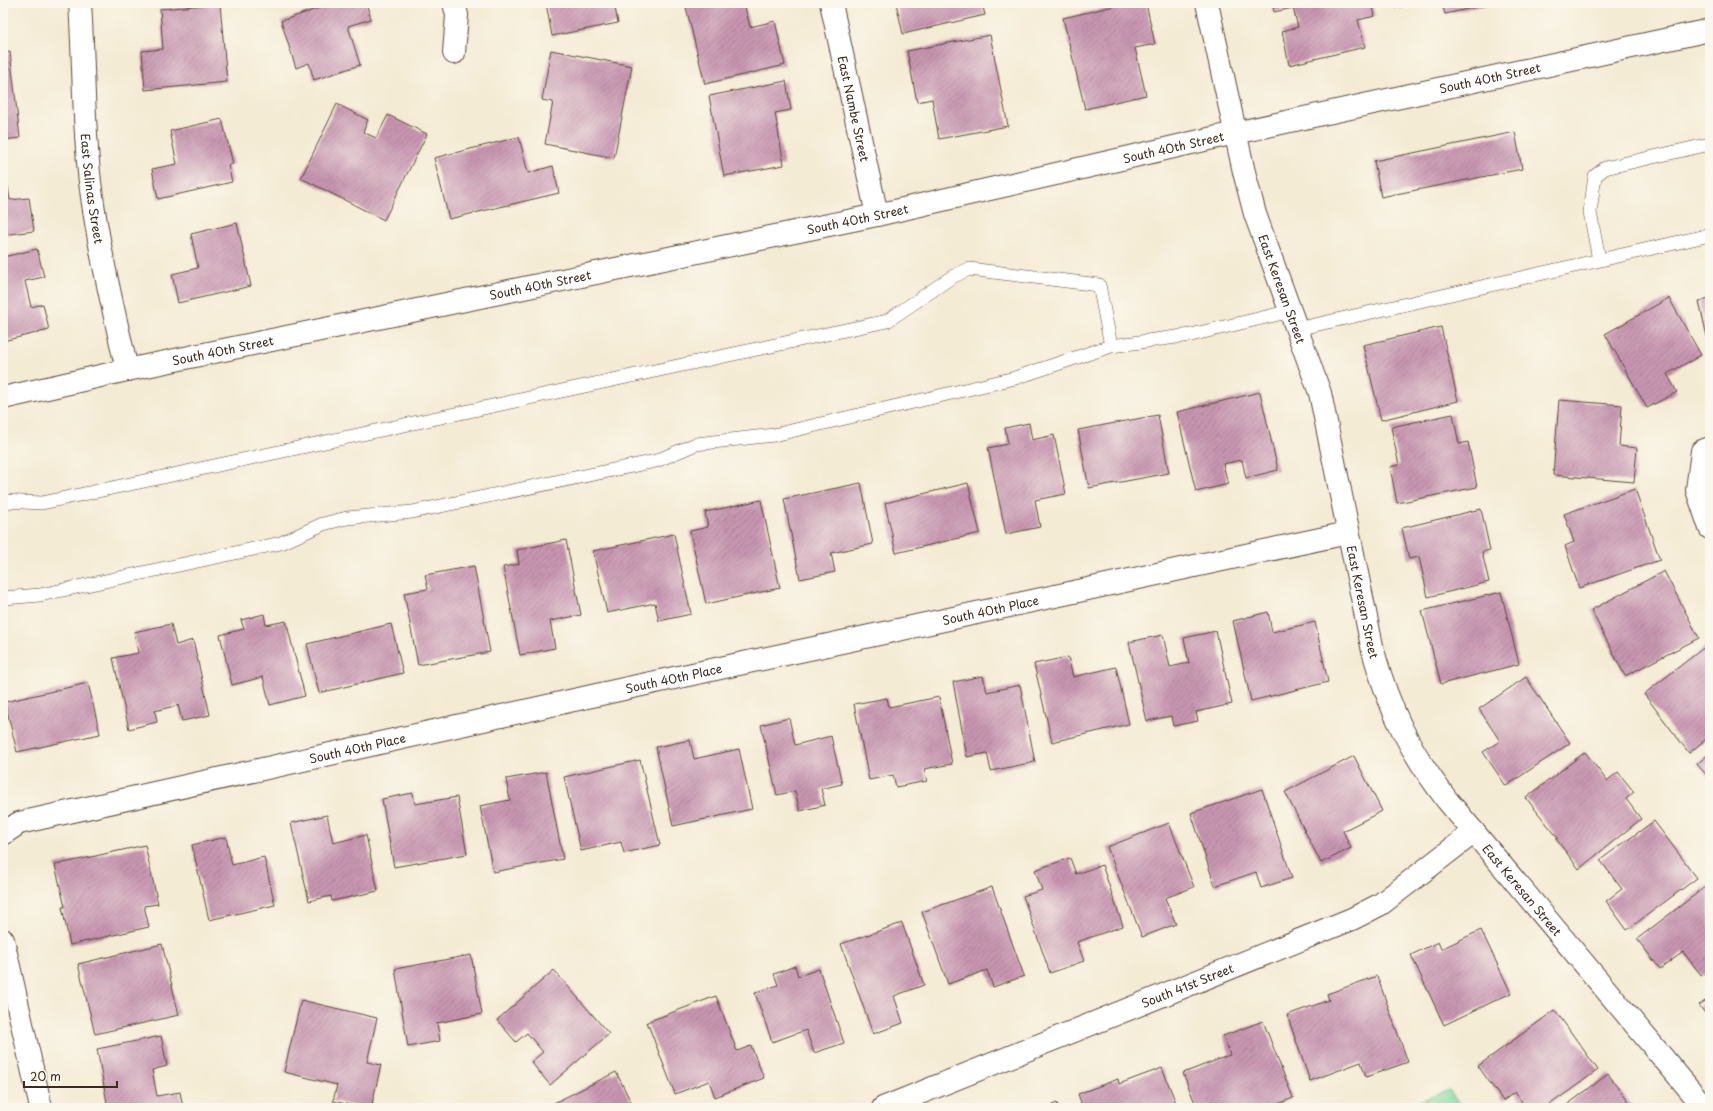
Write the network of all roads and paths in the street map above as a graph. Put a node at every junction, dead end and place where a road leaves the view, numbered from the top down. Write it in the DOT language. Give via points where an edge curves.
graph roads {
  1 [pos="80,3"];
  2 [pos="454,3"];
  3 [pos="831,3"];
  4 [pos="1207,3"];
  5 [pos="1710,30"];
  6 [pos="454,53"];
  7 [pos="1235,133"];
  8 [pos="1710,144"];
  9 [pos="877,215"];
  10 [pos="1710,236"];
  11 [pos="1599,260"];
  12 [pos="1294,320"];
  13 [pos="1111,346"];
  14 [pos="127,370"];
  15 [pos="3,398"];
  16 [pos="1706,450"];
  17 [pos="3,501"];
  18 [pos="1710,528"];
  19 [pos="1348,533"];
  20 [pos="3,598"];
  21 [pos="1474,832"];
  22 [pos="3,834"];
  23 [pos="3,940"];
  24 [pos="41,1108"];
  25 [pos="883,1108"];
  26 [pos="1705,1108"];
  1 -- 14 [label="street, East Salinas Street" via="90,182"];
  2 -- 6 [label="street" via="457,15"];
  3 -- 9 [label="street, East Nambe Street"];
  4 -- 7 [label="street, East Keresan Street"];
  5 -- 7 [label="street, South 40th Street"];
  7 -- 9 [label="street, South 40th Street"];
  7 -- 12 [label="street, East Keresan Street" via="1255,214"];
  8 -- 11 [label="lane" via="1605,168 1595,176 1590,212"];
  9 -- 14 [label="street, South 40th Street"];
  10 -- 11 [label="lane"];
  11 -- 12 [label="lane"];
  12 -- 13 [label="lane"];
  12 -- 19 [label="street, East Keresan Street" via="1320,392"];
  13 -- 17 [label="lane" via="1098,285 969,269 952,277 887,321 42,503"];
  13 -- 20 [label="lane" via="1015,378 774,434 696,444 656,461 412,512 348,518 323,524 281,543 40,595"];
  14 -- 15 [label="street, South 40th Street"];
  16 -- 18 [label="street" via="1697,490"];
  19 -- 21 [label="street, East Keresan Street" via="1384,692 1402,732 1426,772"];
  19 -- 22 [label="street, South 40th Place" via="645,684 19,823"];
  21 -- 25 [label="street, South 41st Street" via="1381,904 1352,919"];
  21 -- 26 [label="street, East Keresan Street"];
  23 -- 24 [label="street"];
}
